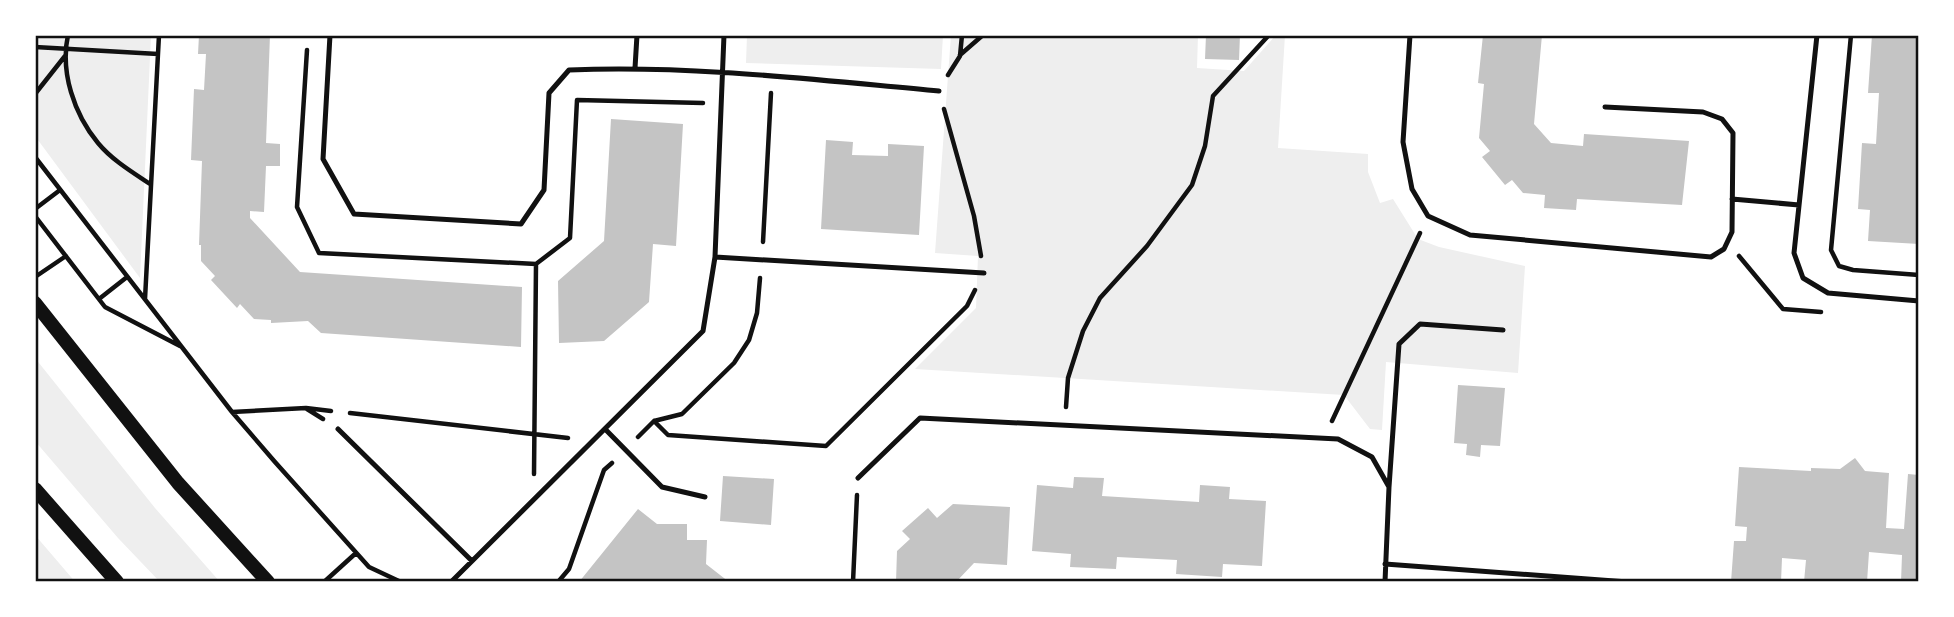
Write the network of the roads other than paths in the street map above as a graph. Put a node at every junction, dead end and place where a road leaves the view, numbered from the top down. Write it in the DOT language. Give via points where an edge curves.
graph roads {
  1 [pos="330,35"];
  2 [pos="637,35"];
  3 [pos="724,35"];
  4 [pos="1410,35"];
  5 [pos="1817,35"];
  6 [pos="635,68"];
  7 [pos="723,74"];
  8 [pos="939,91"];
  9 [pos="1605,107"];
  10 [pos="1732,199"];
  11 [pos="1799,205"];
  12 [pos="715,257"];
  13 [pos="984,273"];
  14 [pos="1919,301"];
  15 [pos="35,303"];
  16 [pos="1503,330"];
  17 [pos="338,429"];
  18 [pos="605,429"];
  19 [pos="858,478"];
  20 [pos="1389,487"];
  21 [pos="35,489"];
  22 [pos="705,497"];
  23 [pos="472,561"];
  24 [pos="1385,564"];
  25 [pos="117,582"];
  26 [pos="268,582"];
  27 [pos="451,582"];
  28 [pos="1385,582"];
  29 [pos="1628,582"];
  1 -- 6 [label="lane" via="323,159 354,214 521,224 544,190 549,93 569,70"];
  2 -- 6 [label="lane"];
  3 -- 7 [label="lane"];
  4 -- 10 [label="lane" via="1403,142 1412,189 1428,216 1470,236 1711,257 1724,249 1732,232"];
  5 -- 11 [label="lane"];
  6 -- 7 [label="lane"];
  7 -- 8 [label="lane"];
  7 -- 12 [label="lane"];
  9 -- 10 [label="lane" via="1703,112 1722,119 1733,133"];
  10 -- 11 [label="lane"];
  11 -- 14 [label="lane" via="1794,253 1803,278 1828,293"];
  12 -- 13 [label="lane"];
  12 -- 18 [label="lane" via="703,331"];
  15 -- 26 [label="main road" via="178,483"];
  16 -- 20 [label="lane" via="1420,324 1399,344"];
  17 -- 23 [label="lane"];
  18 -- 22 [label="lane" via="662,487"];
  18 -- 23 [label="lane"];
  19 -- 20 [label="lane" via="920,418 1338,439 1372,457"];
  20 -- 24 [label="lane"];
  21 -- 25 [label="main road"];
  23 -- 27 [label="lane"];
  24 -- 28 [label="lane"];
  24 -- 29 [label="lane"];
}
